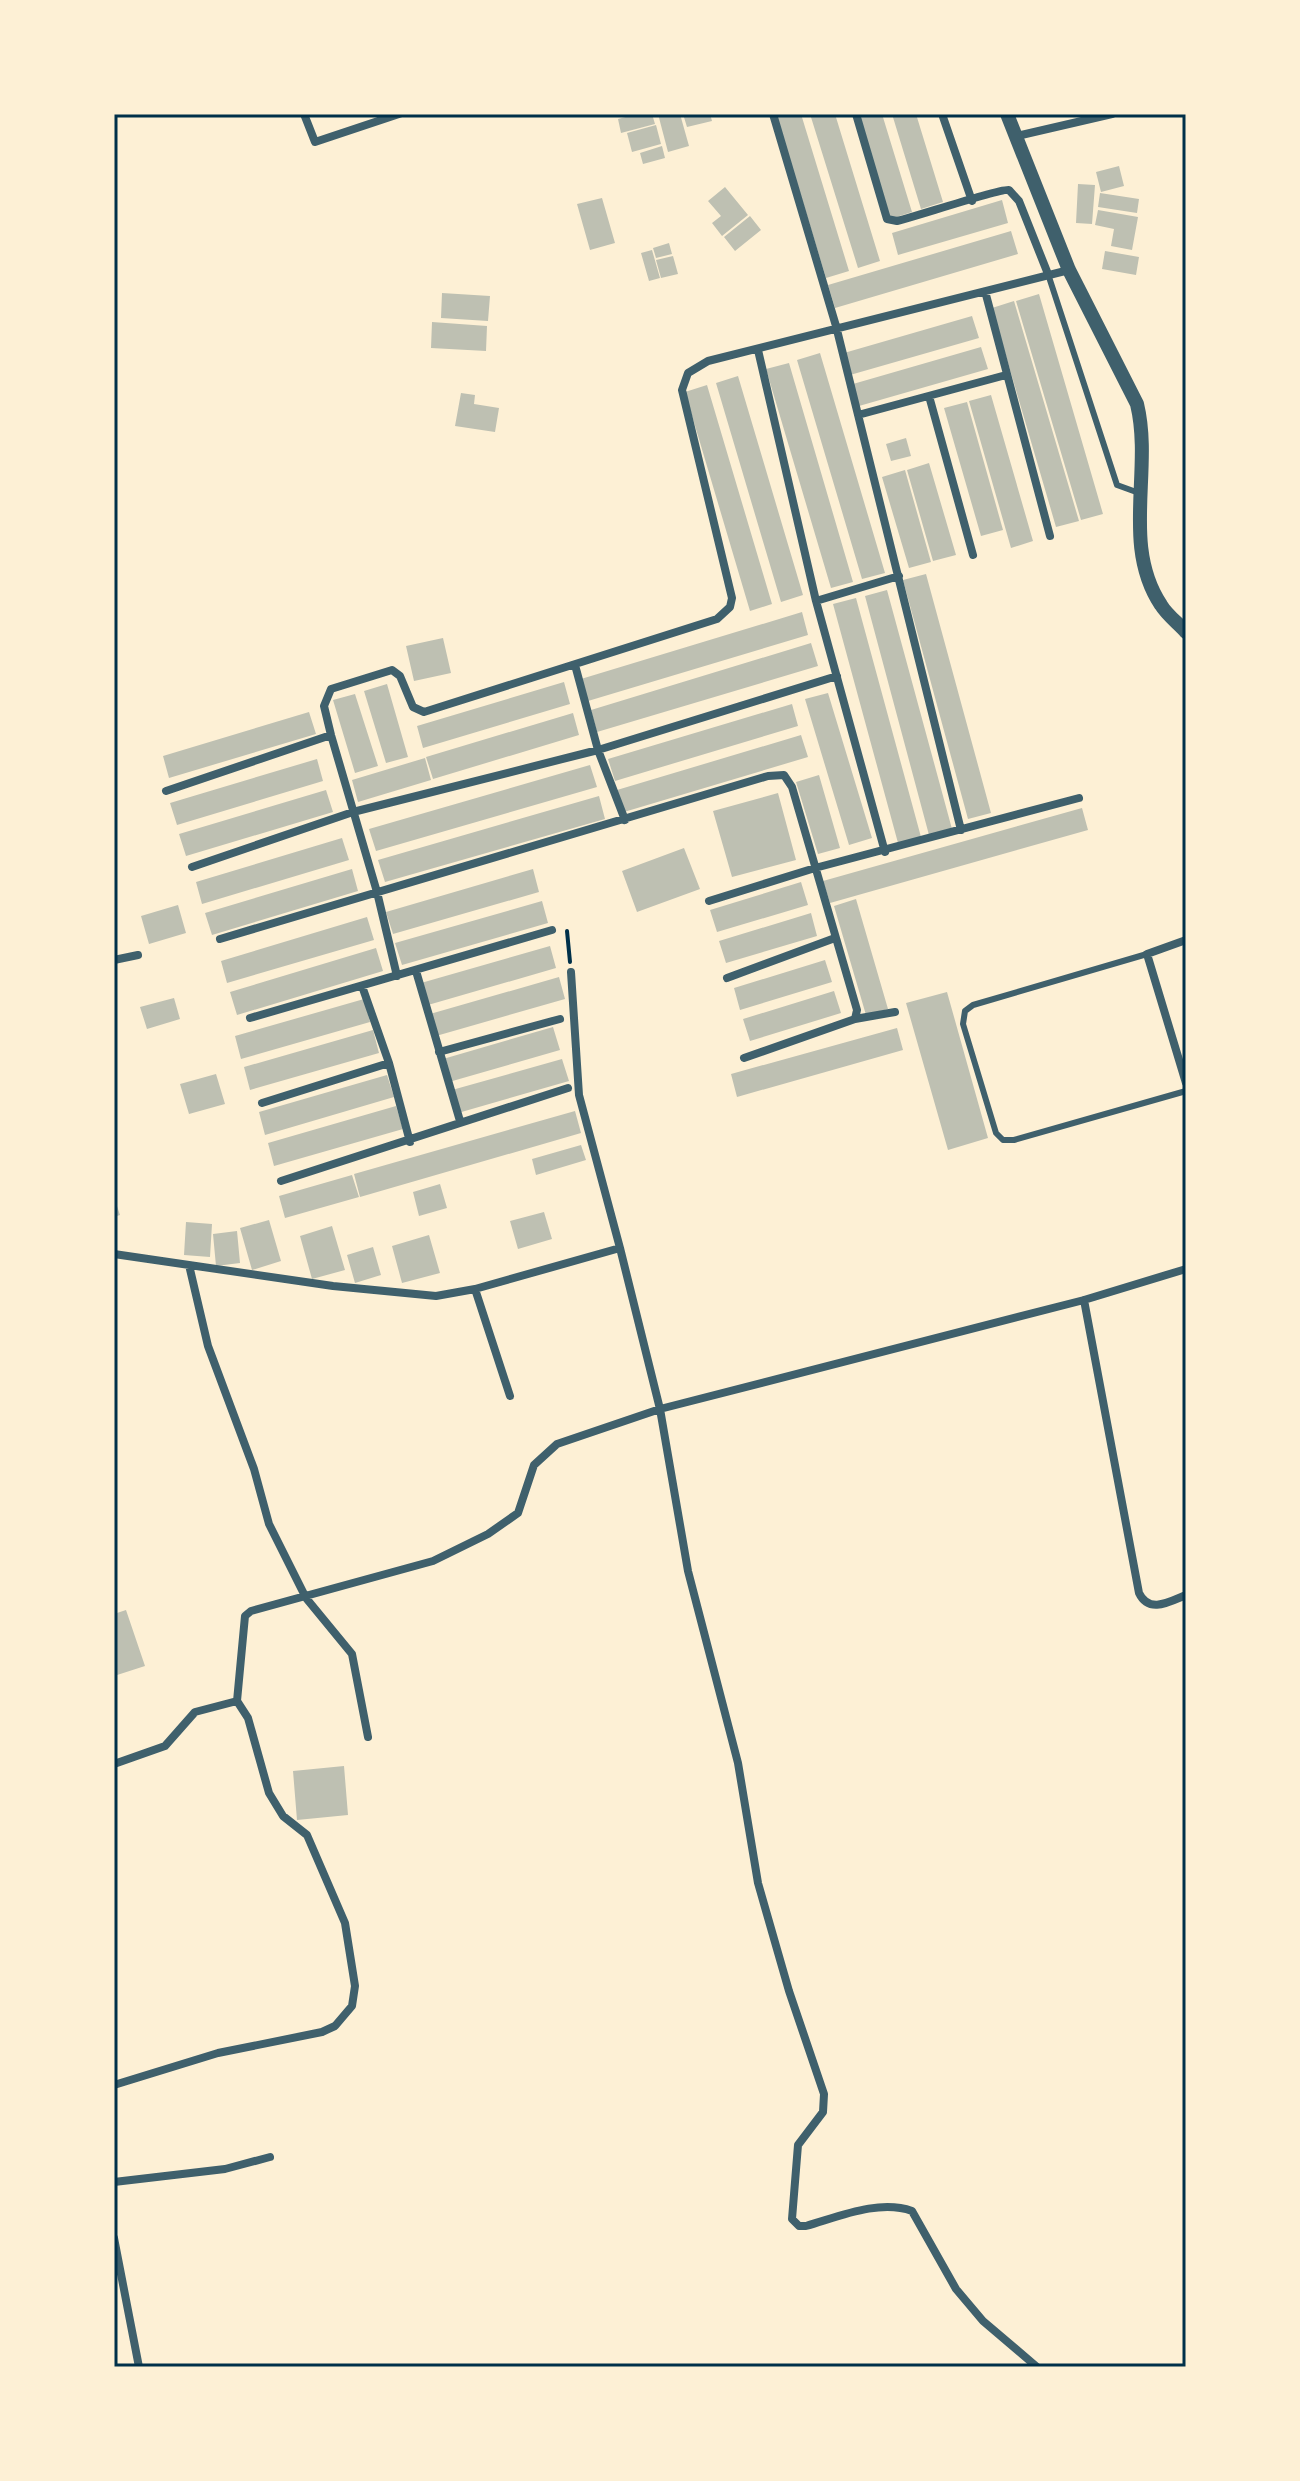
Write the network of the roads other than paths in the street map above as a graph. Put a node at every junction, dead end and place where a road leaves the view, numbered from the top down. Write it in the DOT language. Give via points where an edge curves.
graph roads {
  1 [pos="304,114"];
  2 [pos="399,114"];
  3 [pos="773,114"];
  4 [pos="856,114"];
  5 [pos="942,114"];
  6 [pos="1007,114"];
  7 [pos="1112,114"];
  8 [pos="1017,136"];
  9 [pos="972,201"];
  10 [pos="1069,270"];
  11 [pos="1048,274"];
  12 [pos="985,291"];
  13 [pos="836,326"];
  14 [pos="758,350"];
  15 [pos="1006,375"];
  16 [pos="929,396"];
  17 [pos="858,415"];
  18 [pos="1143,493"];
  19 [pos="1050,536"];
  20 [pos="973,555"];
  21 [pos="899,576"];
  22 [pos="816,601"];
  23 [pos="1180,619"];
  24 [pos="1186,632"];
  25 [pos="575,665"];
  26 [pos="837,676"];
  27 [pos="331,735"];
  28 [pos="598,750"];
  29 [pos="166,791"];
  30 [pos="1079,798"];
  31 [pos="353,812"];
  32 [pos="625,820"];
  33 [pos="961,830"];
  34 [pos="885,852"];
  35 [pos="192,867"];
  36 [pos="815,868"];
  37 [pos="377,892"];
  38 [pos="709,901"];
  39 [pos="552,930"];
  40 [pos="835,938"];
  41 [pos="220,939"];
  42 [pos="1186,940"];
  43 [pos="1147,954"];
  44 [pos="138,955"];
  45 [pos="114,960"];
  46 [pos="416,971"];
  47 [pos="571,972"];
  48 [pos="397,976"];
  49 [pos="727,978"];
  50 [pos="362,986"];
  51 [pos="895,1012"];
  52 [pos="250,1018"];
  53 [pos="560,1019"];
  54 [pos="855,1019"];
  55 [pos="439,1052"];
  56 [pos="744,1058"];
  57 [pos="389,1063"];
  58 [pos="1186,1083"];
  59 [pos="568,1088"];
  60 [pos="1186,1091"];
  61 [pos="262,1103"];
  62 [pos="460,1121"];
  63 [pos="410,1142"];
  64 [pos="281,1181"];
  65 [pos="620,1248"];
  66 [pos="114,1254"];
  67 [pos="189,1265"];
  68 [pos="1186,1269"];
  69 [pos="475,1289"];
  70 [pos="1084,1300"];
  71 [pos="510,1396"];
  72 [pos="660,1409"];
  73 [pos="1186,1595"];
  74 [pos="306,1598"];
  75 [pos="237,1701"];
  76 [pos="368,1737"];
  77 [pos="114,1764"];
  78 [pos="114,2085"];
  79 [pos="270,2157"];
  80 [pos="114,2182"];
  81 [pos="114,2238"];
  82 [pos="139,2367"];
  83 [pos="1037,2367"];
  1 -- 2 [label="street" via="315,142"];
  3 -- 13 [label="street"];
  4 -- 9 [label="street" via="887,219 897,221"];
  5 -- 9 [label="street"];
  6 -- 8 [label="street"];
  7 -- 8 [label="street"];
  8 -- 10 [label="street"];
  9 -- 11 [label="street" via="996,189 1014,193"];
  10 -- 11 [label="street"];
  10 -- 18 [label="street" via="1137,404"];
  11 -- 12 [label="street"];
  11 -- 18 [label="lane" via="1117,485"];
  12 -- 13 [label="street"];
  12 -- 15 [label="street"];
  13 -- 14 [label="street"];
  13 -- 17 [label="street"];
  14 -- 22 [label="street"];
  14 -- 25 [label="street" via="695,367 682,390 730,607 717,619"];
  15 -- 16 [label="street"];
  15 -- 19 [label="street"];
  16 -- 17 [label="street"];
  16 -- 20 [label="street"];
  17 -- 21 [label="street"];
  18 -- 23 [label="street" via="1140,551 1146,573 1162,608"];
  21 -- 22 [label="street"];
  21 -- 33 [label="street"];
  22 -- 26 [label="street"];
  23 -- 24 [label="street"];
  25 -- 27 [label="street" via="421,713 400,676 387,670 331,689 324,706"];
  25 -- 28 [label="street"];
  26 -- 28 [label="street"];
  26 -- 34 [label="street"];
  27 -- 29 [label="street"];
  27 -- 31 [label="street"];
  28 -- 31 [label="street"];
  28 -- 32 [label="street"];
  30 -- 33 [label="street"];
  31 -- 35 [label="street"];
  31 -- 37 [label="street"];
  32 -- 36 [label="street" via="784,775"];
  32 -- 37 [label="street"];
  33 -- 34 [label="street"];
  34 -- 36 [label="street"];
  36 -- 38 [label="street"];
  36 -- 40 [label="street"];
  37 -- 41 [label="street"];
  37 -- 48 [label="street"];
  39 -- 46 [label="street"];
  40 -- 49 [label="street"];
  40 -- 54 [label="street" via="857,1010"];
  42 -- 43 [label="street"];
  43 -- 58 [label="street"];
  43 -- 60 [label="lane" via="973,1005 965,1011 963,1024 996,1133 1003,1140"];
  44 -- 45 [label="street"];
  46 -- 48 [label="street"];
  46 -- 55 [label="street"];
  47 -- 65 [label="street" via="579,1095"];
  48 -- 50 [label="street"];
  50 -- 52 [label="street"];
  50 -- 57 [label="street"];
  51 -- 54 [label="street"];
  53 -- 55 [label="street"];
  54 -- 56 [label="street"];
  55 -- 62 [label="street"];
  57 -- 61 [label="street"];
  57 -- 63 [label="street"];
  59 -- 62 [label="street"];
  62 -- 63 [label="street"];
  63 -- 64 [label="street"];
  65 -- 69 [label="street"];
  65 -- 72 [label="street"];
  66 -- 67 [label="street"];
  67 -- 69 [label="street" via="436,1296"];
  67 -- 74 [label="street" via="208,1346 269,1524"];
  68 -- 70 [label="street"];
  69 -- 71 [label="street"];
  70 -- 72 [label="street"];
  70 -- 73 [label="street" via="1139,1593 1154,1605"];
  72 -- 74 [label="street" via="545,1451 532,1470 518,1513 488,1534 433,1561"];
  72 -- 83 [label="street" via="688,1571 738,1763 758,1883 824,2094 823,2112 798,2145 792,2219 806,2226 879,2207 912,2211 956,2289 983,2321"];
  74 -- 75 [label="street" via="245,1616"];
  74 -- 76 [label="street" via="352,1654"];
  75 -- 77 [label="street" via="195,1712 165,1746"];
  75 -- 78 [label="street" via="248,1718 269,1793 283,1816 307,1835 345,1923 355,1986 352,2006 322,2032 218,2053"];
  79 -- 80 [label="street" via="225,2169"];
  81 -- 82 [label="street"];
}
